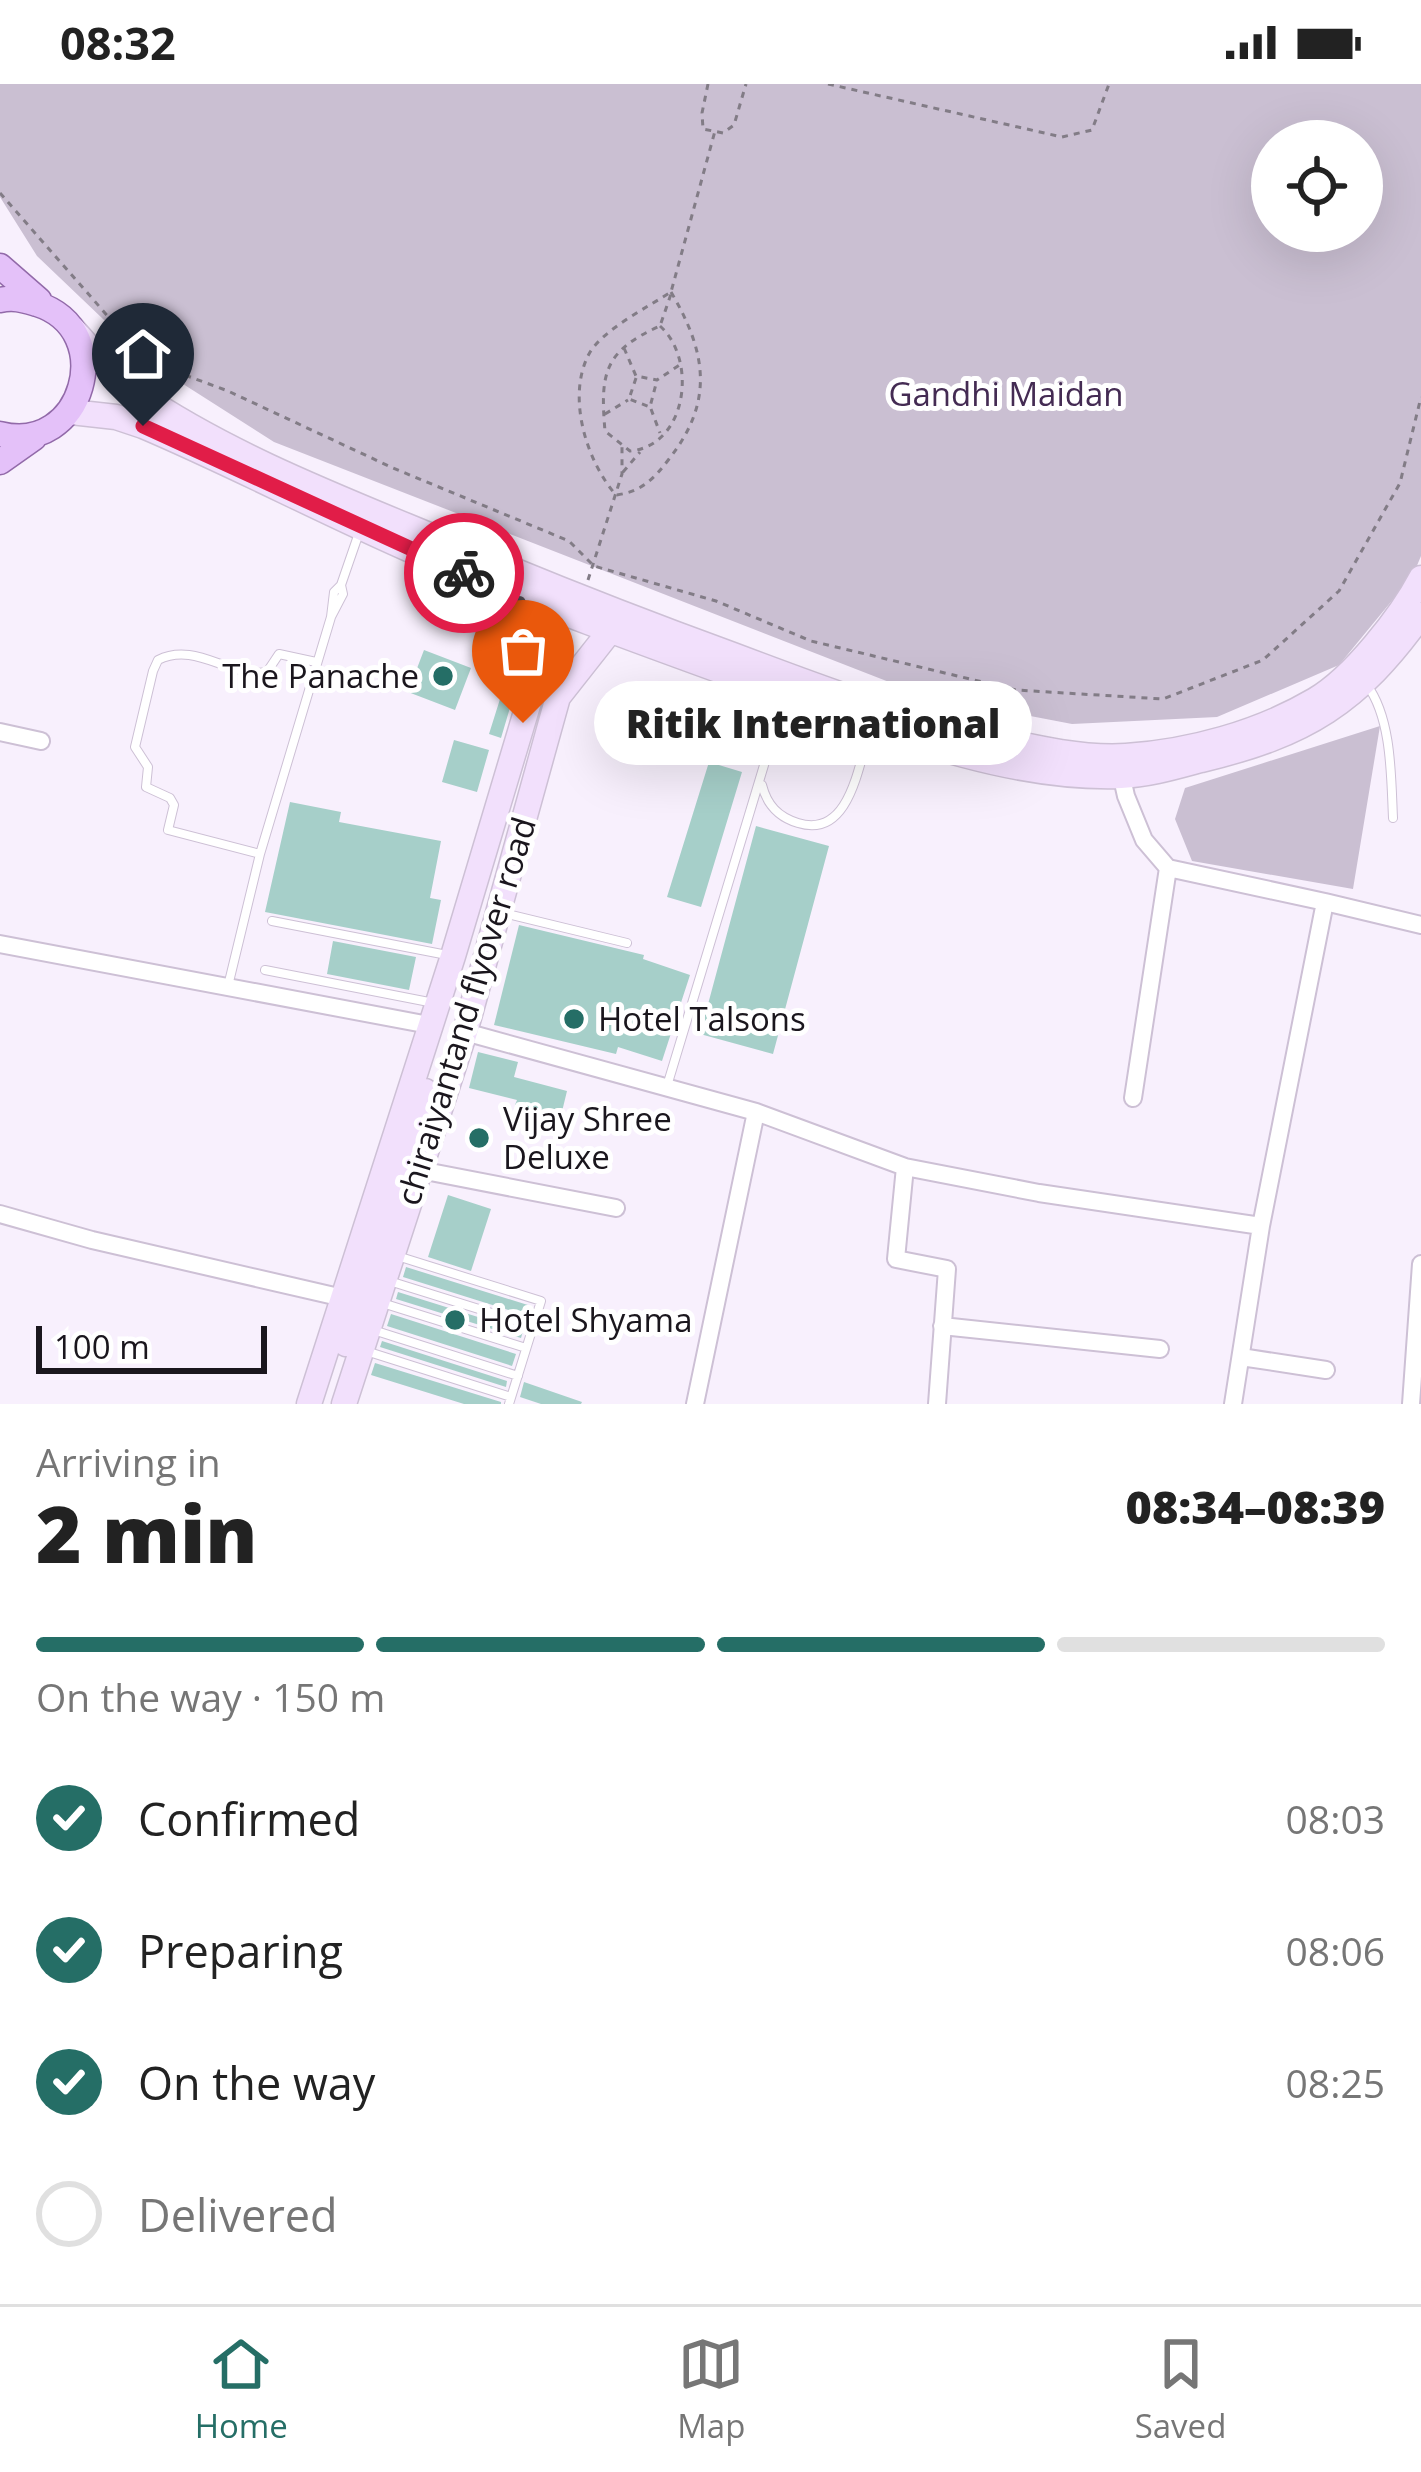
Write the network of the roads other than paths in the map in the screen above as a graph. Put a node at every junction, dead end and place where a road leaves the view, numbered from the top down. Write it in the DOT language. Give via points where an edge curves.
graph roads {
  1 [pos="0,266"];
  2 [pos="0,300"];
  3 [pos="49,308"];
  4 [pos="73,329"];
  5 [pos="71,412"];
  6 [pos="46,430"];
  7 [pos="0,434"];
  8 [pos="0,462"];
  9 [pos="361,526"];
  10 [pos="445,565"];
  11 [pos="1421,578"];
  12 [pos="508,591"];
  13 [pos="580,598"];
  14 [pos="1421,614"];
  15 [pos="610,631"];
  16 [pos="316,662"];
  17 [pos="1357,677"];
  18 [pos="788,686"];
  19 [pos="872,725"];
  20 [pos="0,732"];
  21 [pos="40,741"];
  22 [pos="1120,766"];
  23 [pos="760,780"];
  24 [pos="1393,818"];
  25 [pos="260,854"];
  26 [pos="1168,868"];
  27 [pos="490,896"];
  28 [pos="1324,902"];
  29 [pos="272,921"];
  30 [pos="1421,925"];
  31 [pos="627,943"];
  32 [pos="0,944"];
  33 [pos="453,956"];
  34 [pos="265,970"];
  35 [pos="228,987"];
  36 [pos="433,1014"];
  37 [pos="465,1032"];
  38 [pos="666,1088"];
  39 [pos="1133,1098"];
  40 [pos="756,1112"];
  41 [pos="905,1167"];
  42 [pos="420,1170"];
  43 [pos="616,1208"];
  44 [pos="0,1214"];
  45 [pos="1261,1226"];
  46 [pos="393,1254"];
  47 [pos="1421,1264"];
  48 [pos="381,1290"];
  49 [pos="343,1298"];
  50 [pos="533,1326"];
  51 [pos="943,1326"];
  52 [pos="365,1339"];
  53 [pos="526,1348"];
  54 [pos="1160,1349"];
  55 [pos="1241,1357"];
  56 [pos="1325,1370"];
  57 [pos="518,1376"];
  58 [pos="510,1401"];
  59 [pos="309,1404"];
  60 [pos="327,1404"];
  61 [pos="344,1404"];
  62 [pos="695,1404"];
  63 [pos="937,1404"];
  64 [pos="1233,1404"];
  65 [pos="1411,1404"];
  1 -- 3 [label="main road"];
  2 -- 3 [label="main road"];
  3 -- 4 [label="main road"];
  4 -- 5 [label="main road" via="84,357"];
  4 -- 13 [label="main road" via="109,370 180,418 323,489"];
  5 -- 6 [label="main road"];
  5 -- 9 [label="main road" via="143,426"];
  6 -- 7 [label="main road"];
  6 -- 8 [label="main road"];
  9 -- 10 [label="main road"];
  9 -- 16 [label="lane"];
  10 -- 12 [label="main road"];
  10 -- 12 [label="lane" via="435,603 474,623"];
  11 -- 17 [label="main road"];
  12 -- 15 [label="main road"];
  12 -- 27 [label="main road" via="537,664"];
  13 -- 15 [label="main road"];
  13 -- 18 [label="main road"];
  14 -- 17 [label="main road"];
  15 -- 18 [label="main road"];
  15 -- 27 [label="main road, chiraiyantand flyover road" via="558,697"];
  16 -- 25 [label="lane"];
  16 -- 25 [label="lane" via="279,654 261,674 179,652 153,671 135,747 148,767 146,787 174,805 168,830"];
  17 -- 22 [label="main road" via="1256,726"];
  17 -- 24 [label="lane" via="1378,703"];
  18 -- 19 [label="main road"];
  18 -- 22 [label="main road"];
  18 -- 23 [label="lane"];
  19 -- 22 [label="main road" via="942,751 1025,767"];
  19 -- 23 [label="lane" via="847,801 823,825 782,818"];
  20 -- 21 [label="street"];
  22 -- 26 [label="street" via="1144,839"];
  23 -- 38 [label="lane"];
  25 -- 35 [label="lane"];
  26 -- 28 [label="street"];
  26 -- 39 [label="street"];
  27 -- 31 [label="lane"];
  27 -- 33 [label="main road"];
  27 -- 37 [label="main road, chiraiyantand flyover road"];
  27 -- 60 [label="main road"];
  28 -- 30 [label="street"];
  28 -- 45 [label="street"];
  29 -- 33 [label="lane"];
  32 -- 35 [label="street"];
  33 -- 36 [label="main road"];
  34 -- 36 [label="lane"];
  35 -- 36 [label="street"];
  36 -- 49 [label="main road"];
  37 -- 38 [label="street"];
  37 -- 42 [label="main road, chiraiyantand flyover road"];
  38 -- 40 [label="street"];
  40 -- 41 [label="street"];
  40 -- 62 [label="street"];
  41 -- 45 [label="street"];
  41 -- 51 [label="street" via="896,1259 947,1269"];
  42 -- 43 [label="street"];
  42 -- 46 [label="main road, chiraiyantand flyover road"];
  44 -- 49 [label="street"];
  45 -- 55 [label="street"];
  46 -- 48 [label="main road, chiraiyantand flyover road"];
  46 -- 50 [label="lane" via="541,1301"];
  47 -- 65 [label="street"];
  48 -- 50 [label="lane"];
  48 -- 52 [label="main road, chiraiyantand flyover road"];
  48 -- 53 [label="lane"];
  49 -- 59 [label="main road"];
  50 -- 53 [label="lane"];
  51 -- 54 [label="street"];
  51 -- 63 [label="street"];
  52 -- 57 [label="lane"];
  52 -- 58 [label="lane"];
  52 -- 61 [label="main road, chiraiyantand flyover road"];
  53 -- 57 [label="lane"];
  55 -- 56 [label="street"];
  55 -- 64 [label="street"];
  57 -- 58 [label="lane"];
}
